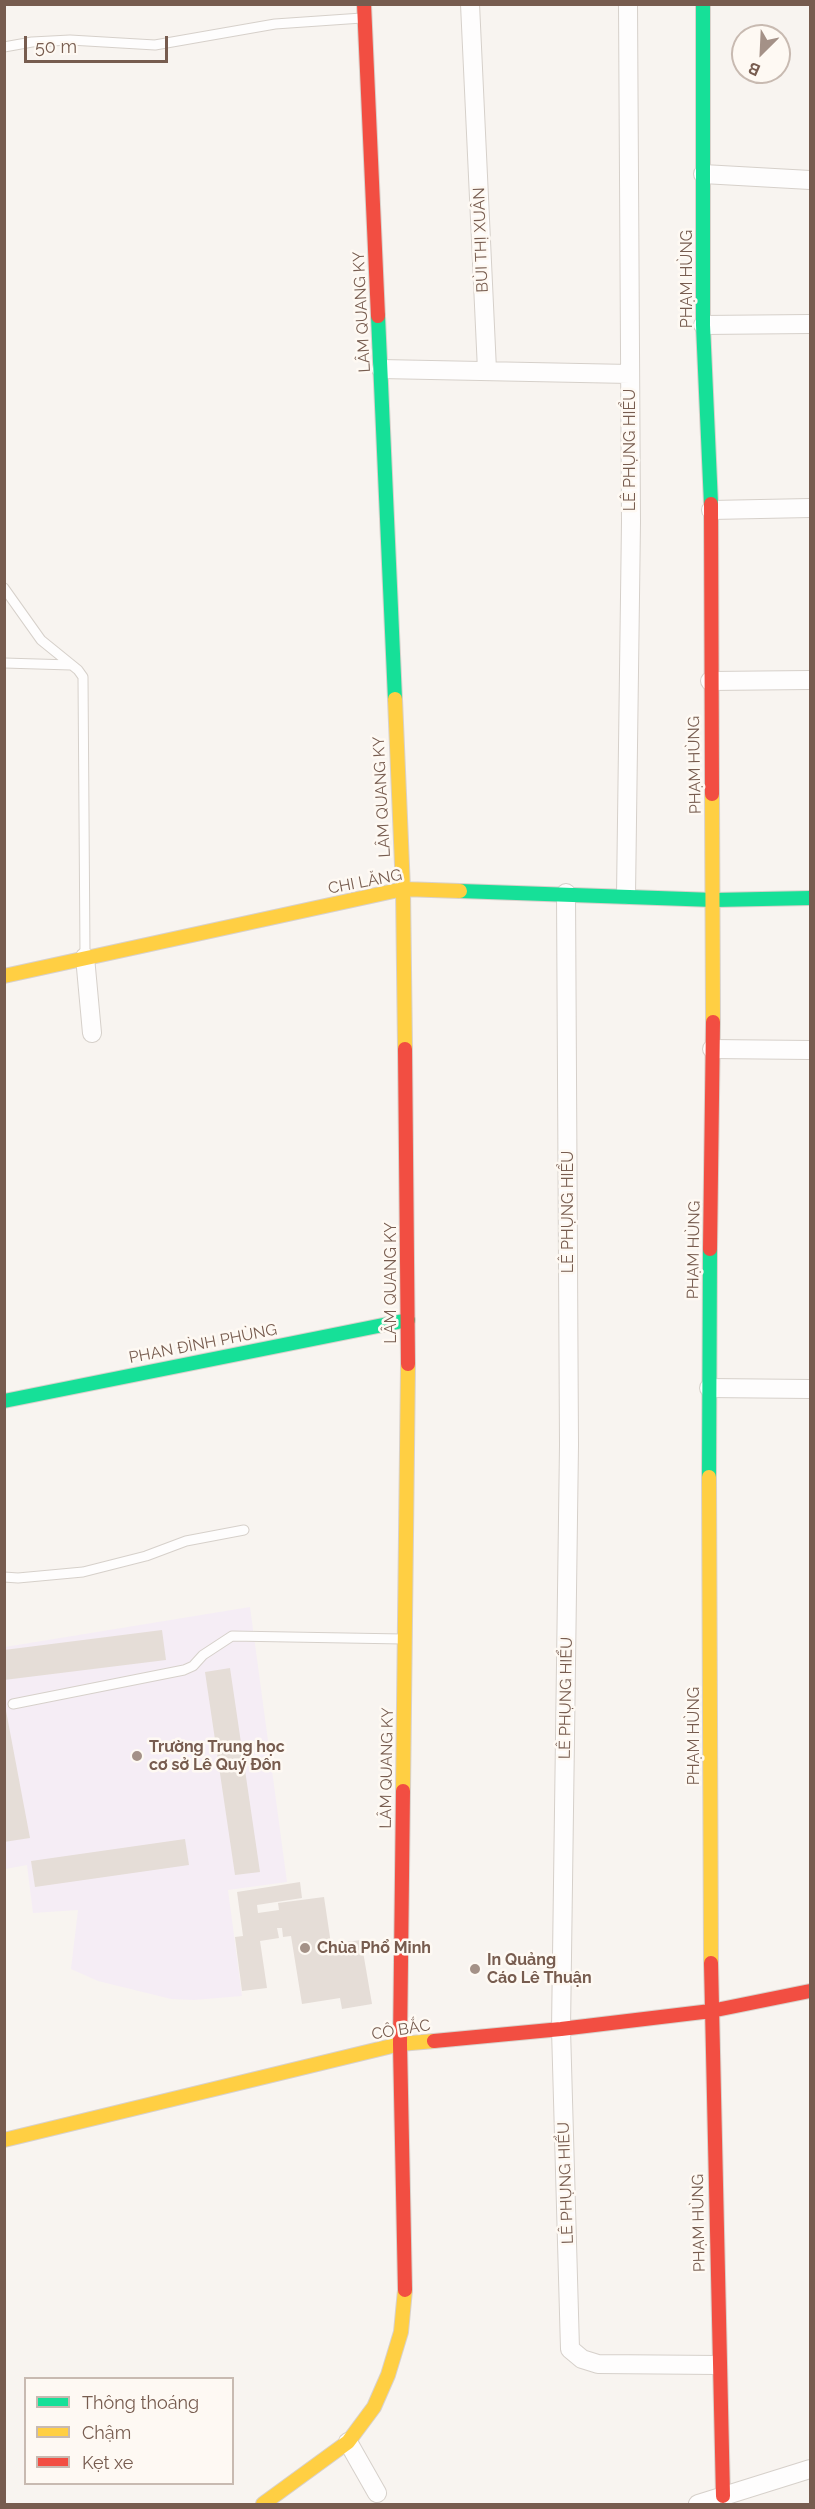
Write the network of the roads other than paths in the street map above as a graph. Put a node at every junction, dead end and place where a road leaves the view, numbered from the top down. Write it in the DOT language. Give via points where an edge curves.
graph roads {
  1 [pos="470,4"];
  2 [pos="628,4"];
  3 [pos="703,4"];
  4 [pos="364,11"];
  5 [pos="4,47"];
  6 [pos="703,174"];
  7 [pos="810,180"];
  8 [pos="810,324"];
  9 [pos="703,325"];
  10 [pos="381,369"];
  11 [pos="487,370"];
  12 [pos="630,374"];
  13 [pos="810,508"];
  14 [pos="711,510"];
  15 [pos="4,588"];
  16 [pos="4,663"];
  17 [pos="71,665"];
  18 [pos="810,680"];
  19 [pos="710,681"];
  20 [pos="403,889"];
  21 [pos="566,893"];
  22 [pos="626,895"];
  23 [pos="810,898"];
  24 [pos="714,900"];
  25 [pos="85,957"];
  26 [pos="4,976"];
  27 [pos="92,1033"];
  28 [pos="712,1050"];
  29 [pos="810,1050"];
  30 [pos="408,1320"];
  31 [pos="709,1388"];
  32 [pos="810,1389"];
  33 [pos="4,1401"];
  34 [pos="244,1530"];
  35 [pos="4,1577"];
  36 [pos="405,1639"];
  37 [pos="13,1704"];
  38 [pos="810,1991"];
  39 [pos="711,2011"];
  40 [pos="561,2029"];
  41 [pos="400,2044"];
  42 [pos="4,2140"];
  43 [pos="718,2365"];
  44 [pos="348,2442"];
  45 [pos="810,2469"];
  46 [pos="377,2493"];
  47 [pos="723,2496"];
  48 [pos="263,2505"];
  49 [pos="698,2505"];
  1 -- 11 [label="street, BÙI THỊ XUÂN"];
  2 -- 12 [label="street, LÊ PHỤNG HIỂU"];
  3 -- 6 [label="street, PHẠM HÙNG"];
  4 -- 5 [label="lane" via="155,45 70,40"];
  4 -- 10 [label="street, LÂM QUANG KY"];
  6 -- 7 [label="street"];
  6 -- 9 [label="street, PHẠM HÙNG"];
  8 -- 9 [label="street"];
  9 -- 14 [label="street, PHẠM HÙNG"];
  10 -- 11 [label="street"];
  10 -- 20 [label="street, LÂM QUANG KY"];
  11 -- 12 [label="street"];
  12 -- 22 [label="street, LÊ PHỤNG HIỂU"];
  13 -- 14 [label="street"];
  14 -- 19 [label="street, PHẠM HÙNG"];
  15 -- 17 [label="lane" via="41,640"];
  16 -- 17 [label="lane"];
  17 -- 25 [label="lane" via="82,677"];
  18 -- 19 [label="street"];
  19 -- 24 [label="street, PHẠM HÙNG"];
  20 -- 21 [label="street, CHI LĂNG"];
  20 -- 25 [label="street, CHI LĂNG"];
  20 -- 30 [label="street, LÂM QUANG KY"];
  21 -- 22 [label="street, CHI LĂNG"];
  21 -- 40 [label="street, LÊ PHỤNG HIỂU" via="569,1445"];
  22 -- 24 [label="street, CHI LĂNG"];
  23 -- 24 [label="street, CHI LĂNG"];
  24 -- 28 [label="street, PHẠM HÙNG"];
  25 -- 26 [label="street, CHI LĂNG"];
  25 -- 27 [label="street"];
  28 -- 29 [label="street"];
  28 -- 31 [label="street, PHẠM HÙNG"];
  30 -- 33 [label="street, PHAN ĐÌNH PHÙNG"];
  30 -- 36 [label="street, LÂM QUANG KY"];
  31 -- 32 [label="street"];
  31 -- 39 [label="street, PHẠM HÙNG"];
  34 -- 35 [label="lane" via="186,1541 83,1572"];
  36 -- 37 [label="lane" via="232,1636 184,1670"];
  36 -- 41 [label="street, LÂM QUANG KY"];
  38 -- 39 [label="street, CÔ BẮC"];
  39 -- 40 [label="street, CÔ BẮC"];
  39 -- 43 [label="street, PHẠM HÙNG"];
  40 -- 41 [label="street, CÔ BẮC"];
  40 -- 43 [label="street, LÊ PHỤNG HIỂU" via="570,2349 582,2359 598,2364"];
  41 -- 42 [label="street, CÔ BẮC"];
  41 -- 44 [label="street, LÂM QUANG KY" via="406,2279 401,2332 374,2407"];
  43 -- 47 [label="street, PHẠM HÙNG"];
  44 -- 46 [label="street"];
  44 -- 48 [label="street, LÂM QUANG KY"];
  45 -- 47 [label="street"];
  47 -- 49 [label="street"];
}
